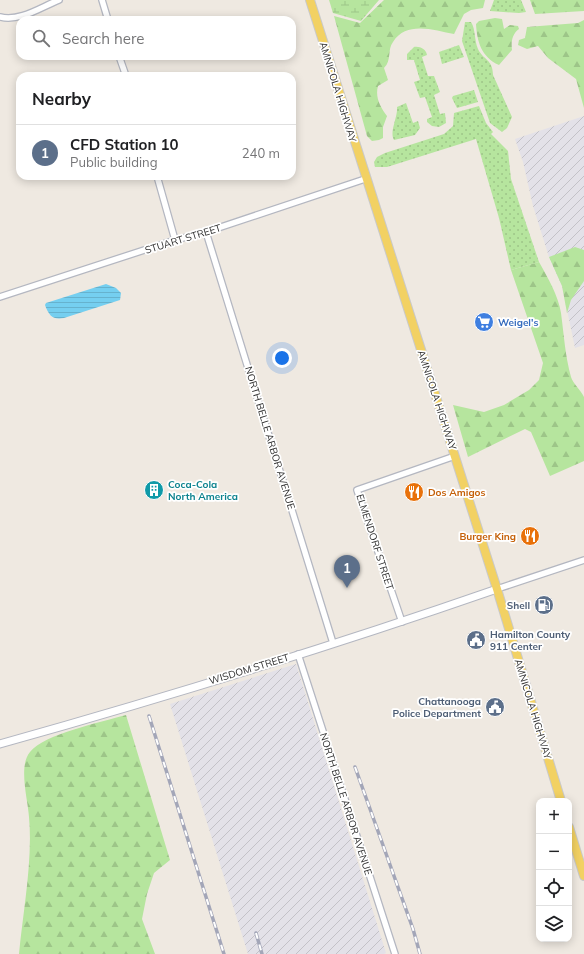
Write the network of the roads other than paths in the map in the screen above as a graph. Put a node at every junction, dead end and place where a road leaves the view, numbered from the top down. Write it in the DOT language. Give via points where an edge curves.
graph roads {
  1 [pos="59,0"];
  2 [pos="102,0"];
  3 [pos="310,0"];
  4 [pos="20,16"];
  5 [pos="107,16"];
  6 [pos="0,17"];
  7 [pos="16,17"];
  8 [pos="120,60"];
  9 [pos="125,72"];
  10 [pos="365,179"];
  11 [pos="158,180"];
  12 [pos="206,232"];
  13 [pos="175,240"];
  14 [pos="0,297"];
  15 [pos="455,456"];
  16 [pos="584,560"];
  17 [pos="497,589"];
  18 [pos="402,622"];
  19 [pos="333,643"];
  20 [pos="298,654"];
  21 [pos="0,744"];
  22 [pos="560,798"];
  23 [pos="571,834"];
  24 [pos="584,876"];
  25 [pos="395,954"];
  1 -- 4 [label="street"];
  2 -- 5 [label="street"];
  3 -- 10 [label="main road, AMNICOLA HIGHWAY"];
  6 -- 7 [label="street"];
  8 -- 9 [label="street"];
  10 -- 12 [label="street, STUART STREET"];
  10 -- 15 [label="main road, AMNICOLA HIGHWAY"];
  11 -- 13 [label="street"];
  12 -- 13 [label="street, STUART STREET"];
  12 -- 19 [label="street, NORTH BELLE ARBOR AVENUE"];
  13 -- 14 [label="street, STUART STREET"];
  15 -- 17 [label="main road, AMNICOLA HIGHWAY"];
  15 -- 18 [label="street, ELMENDORF STREET" via="357,490"];
  16 -- 17 [label="street"];
  17 -- 18 [label="street, WISDOM STREET"];
  17 -- 22 [label="main road, AMNICOLA HIGHWAY"];
  18 -- 19 [label="street, WISDOM STREET"];
  19 -- 20 [label="street, WISDOM STREET"];
  20 -- 21 [label="street, WISDOM STREET"];
  20 -- 25 [label="street, NORTH BELLE ARBOR AVENUE"];
  23 -- 24 [label="main road"];
}
